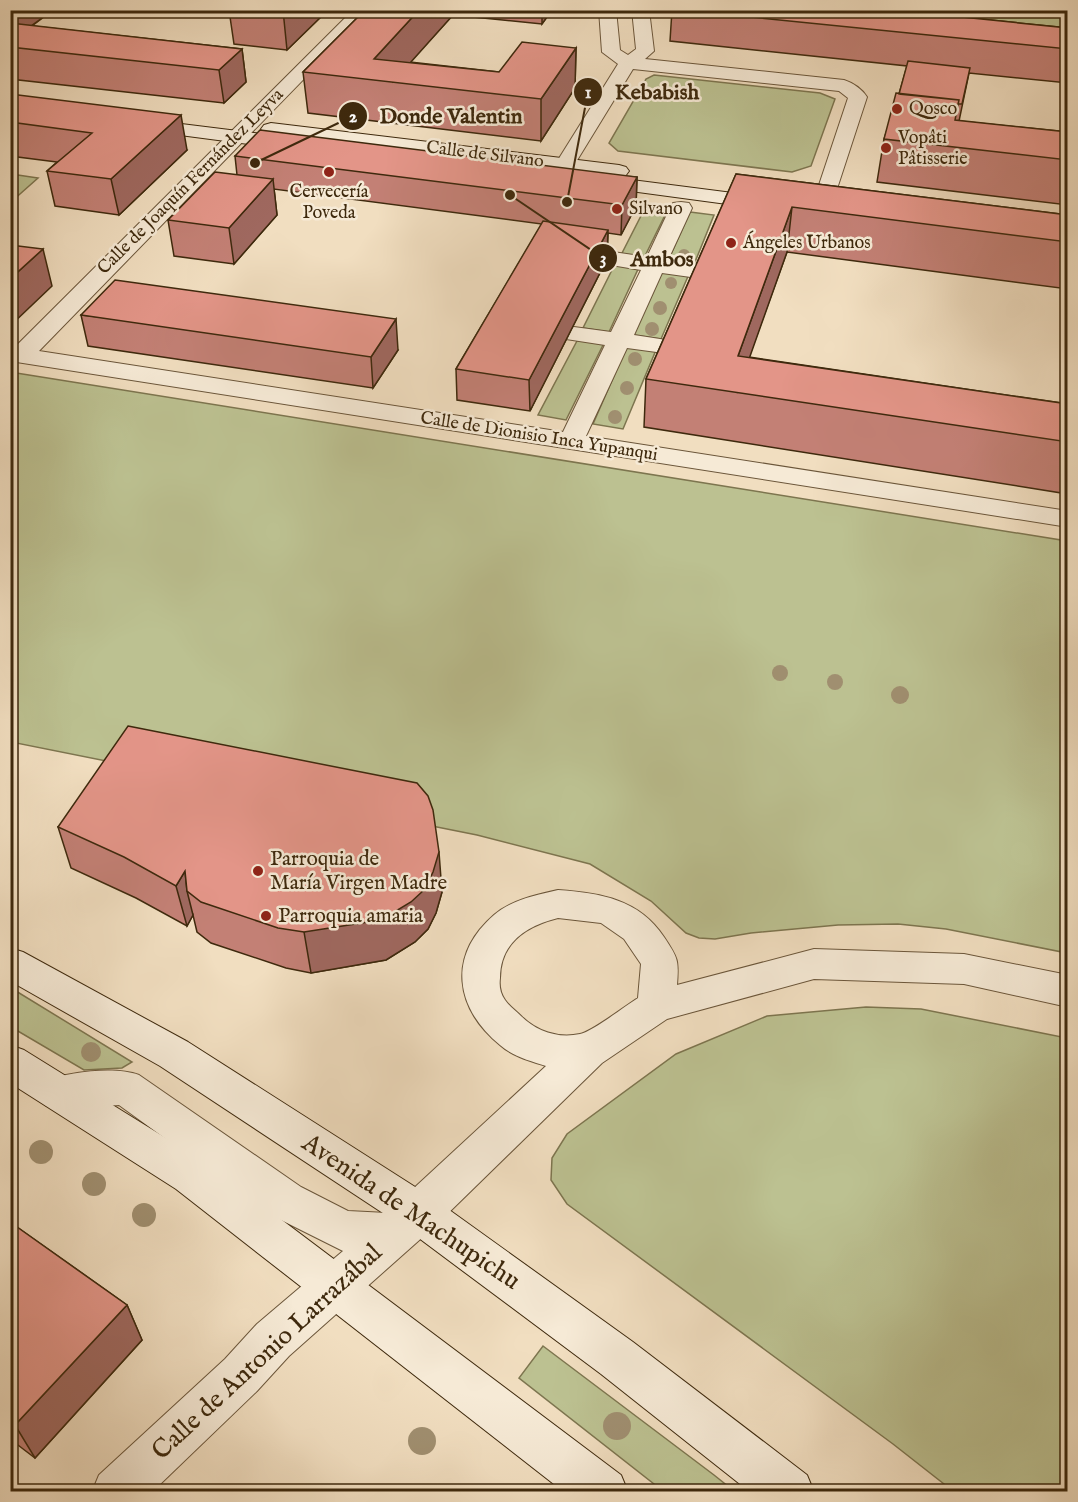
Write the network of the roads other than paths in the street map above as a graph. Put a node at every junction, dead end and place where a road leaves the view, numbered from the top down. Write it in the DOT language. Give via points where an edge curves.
graph roads {
  1 [pos="363,10"];
  2 [pos="607,10"];
  3 [pos="640,10"];
  4 [pos="627,63"];
  5 [pos="125,117"];
  6 [pos="242,132"];
  7 [pos="562,170"];
  8 [pos="681,208"];
  9 [pos="613,259"];
  10 [pos="654,265"];
  11 [pos="698,270"];
  12 [pos="574,334"];
  13 [pos="619,340"];
  14 [pos="664,346"];
  15 [pos="15,355"];
  16 [pos="576,432"];
  17 [pos="1068,519"];
  18 [pos="10,963"];
  19 [pos="1068,991"];
  20 [pos="656,1006"];
  21 [pos="588,1051"];
  22 [pos="10,1062"];
  23 [pos="59,1093"];
  24 [pos="406,1224"];
  25 [pos="334,1287"];
  26 [pos="116,1491"];
  27 [pos="604,1491"];
  28 [pos="790,1491"];
  1 -- 6 [label="street, Calle de Joaquín Fernández Leyva"];
  2 -- 4 [label="street" via="611,52"];
  3 -- 4 [label="street" via="645,51"];
  4 -- 7 [label="street"];
  4 -- 7 [label="street, Calle de Silvano" via="844,86 858,97 815,201"];
  5 -- 6 [label="street, Calle de Silvano"];
  6 -- 7 [label="street, Calle de Silvano"];
  6 -- 15 [label="street, Calle de Joaquín Fernández Leyva"];
  8 -- 10 [label="street"];
  9 -- 10 [label="street"];
  10 -- 11 [label="street"];
  10 -- 13 [label="street"];
  12 -- 13 [label="street"];
  13 -- 14 [label="street"];
  13 -- 16 [label="street"];
  15 -- 17 [label="street, Calle de Dionisio Inca Yupanqui"];
  18 -- 24 [label="street, Avenida de Machupichu" via="174,1054"];
  19 -- 20 [label="street" via="964,969 814,964"];
  20 -- 21 [label="street"];
  20 -- 21 [label="street" via="660,962 633,924 608,910 579,904 549,905 521,915 498,931 484,952 479,976 485,1002 500,1024 525,1042 556,1051"];
  21 -- 24 [label="street, Calle de Antonio Larrazábal"];
  22 -- 23 [label="street"];
  23 -- 24 [label="street, Avenida de Machupichu" via="125,1086 286,1201 344,1231"];
  23 -- 25 [label="street" via="191,1176"];
  24 -- 25 [label="street, Calle de Antonio Larrazábal"];
  24 -- 28 [label="street, Avenida de Machupichu" via="617,1358"];
  25 -- 26 [label="street, Calle de Antonio Larrazábal"];
  25 -- 27 [label="street"];
}
